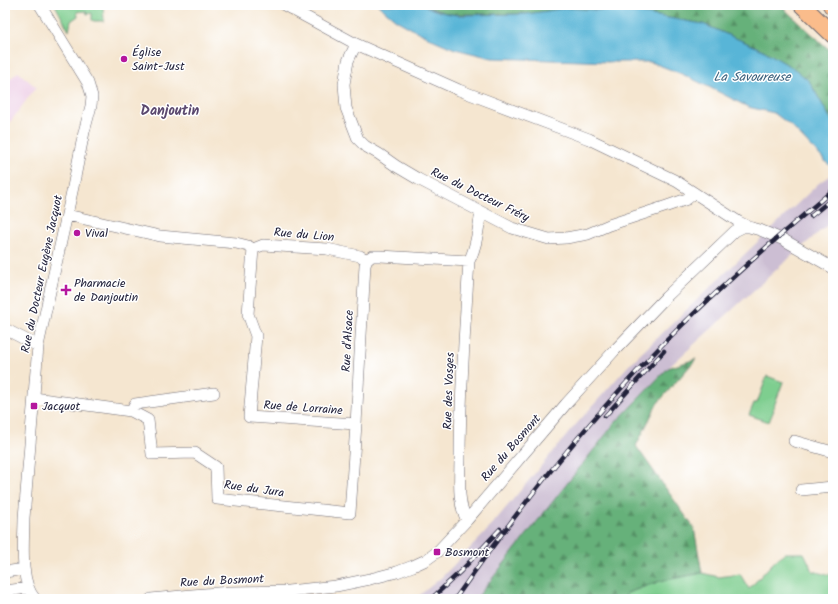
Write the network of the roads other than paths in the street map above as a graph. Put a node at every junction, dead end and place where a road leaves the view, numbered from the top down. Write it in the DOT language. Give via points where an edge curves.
graph roads {
  1 [pos="40,5"];
  2 [pos="284,5"];
  3 [pos="796,5"];
  4 [pos="802,5"];
  5 [pos="827,30"];
  6 [pos="356,44"];
  7 [pos="694,193"];
  8 [pos="481,212"];
  9 [pos="67,215"];
  10 [pos="749,227"];
  11 [pos="253,249"];
  12 [pos="366,260"];
  13 [pos="469,261"];
  14 [pos="833,268"];
  15 [pos="5,329"];
  16 [pos="38,346"];
  17 [pos="214,393"];
  18 [pos="34,398"];
  19 [pos="131,411"];
  20 [pos="356,424"];
  21 [pos="794,440"];
  22 [pos="833,452"];
  23 [pos="833,487"];
  24 [pos="801,490"];
  25 [pos="467,520"];
  26 [pos="24,569"];
  27 [pos="5,572"];
  28 [pos="28,588"];
  29 [pos="5,592"];
  30 [pos="167,598"];
  31 [pos="35,599"];
  32 [pos="151,599"];
  1 -- 9 [label="street, Rue du Docteur Eugène Jacquot" via="88,82 92,96"];
  2 -- 6 [label="street"];
  3 -- 5 [label="highway"];
  4 -- 5 [label="highway"];
  6 -- 7 [label="street" via="459,90 589,140 676,181"];
  6 -- 8 [label="street, Rue du Docteur Fréry" via="348,61 344,84 346,108 358,139 396,166"];
  7 -- 8 [label="street, Rue du Docteur Fréry" via="674,204 588,234 566,238 549,239 537,236 512,228"];
  7 -- 10 [label="street"];
  8 -- 13 [label="street, Rue des Vosges" via="475,246"];
  9 -- 11 [label="street, Rue du Lion" via="160,236 236,243"];
  9 -- 16 [label="street, Rue du Docteur Eugène Jacquot"];
  10 -- 14 [label="street" via="784,240"];
  10 -- 25 [label="street, Rue du Bosmont" via="739,228 729,236 666,296 566,404"];
  11 -- 12 [label="street, Rue du Lion" via="263,245 327,249 360,256"];
  11 -- 20 [label="street, Rue de Lorraine" via="248,314 256,336 249,417"];
  12 -- 13 [label="street" via="372,256 380,256"];
  12 -- 20 [label="street, Rue d'Alsace"];
  13 -- 25 [label="street, Rue des Vosges" via="460,415 460,492"];
  15 -- 16 [label="street"];
  16 -- 18 [label="street, Rue du Docteur Eugène Jacquot"];
  17 -- 19 [label="street" via="135,404"];
  18 -- 19 [label="street, Rue du Jura"];
  18 -- 26 [label="street, Rue du Docteur Eugène Jacquot" via="24,518"];
  19 -- 20 [label="street, Rue du Jura" via="148,420 152,454 195,453 216,466 217,499 350,513"];
  21 -- 22 [label="street"];
  23 -- 24 [label="street"];
  25 -- 30 [label="street, Rue du Bosmont" via="426,560 370,579 336,586 288,591 230,592"];
  26 -- 27 [label="street"];
  26 -- 28 [label="street, Rue du Docteur Eugène Jacquot"];
  28 -- 29 [label="street"];
  28 -- 31 [label="street"];
  30 -- 32 [label="street, Rue du Bosmont"];
}
